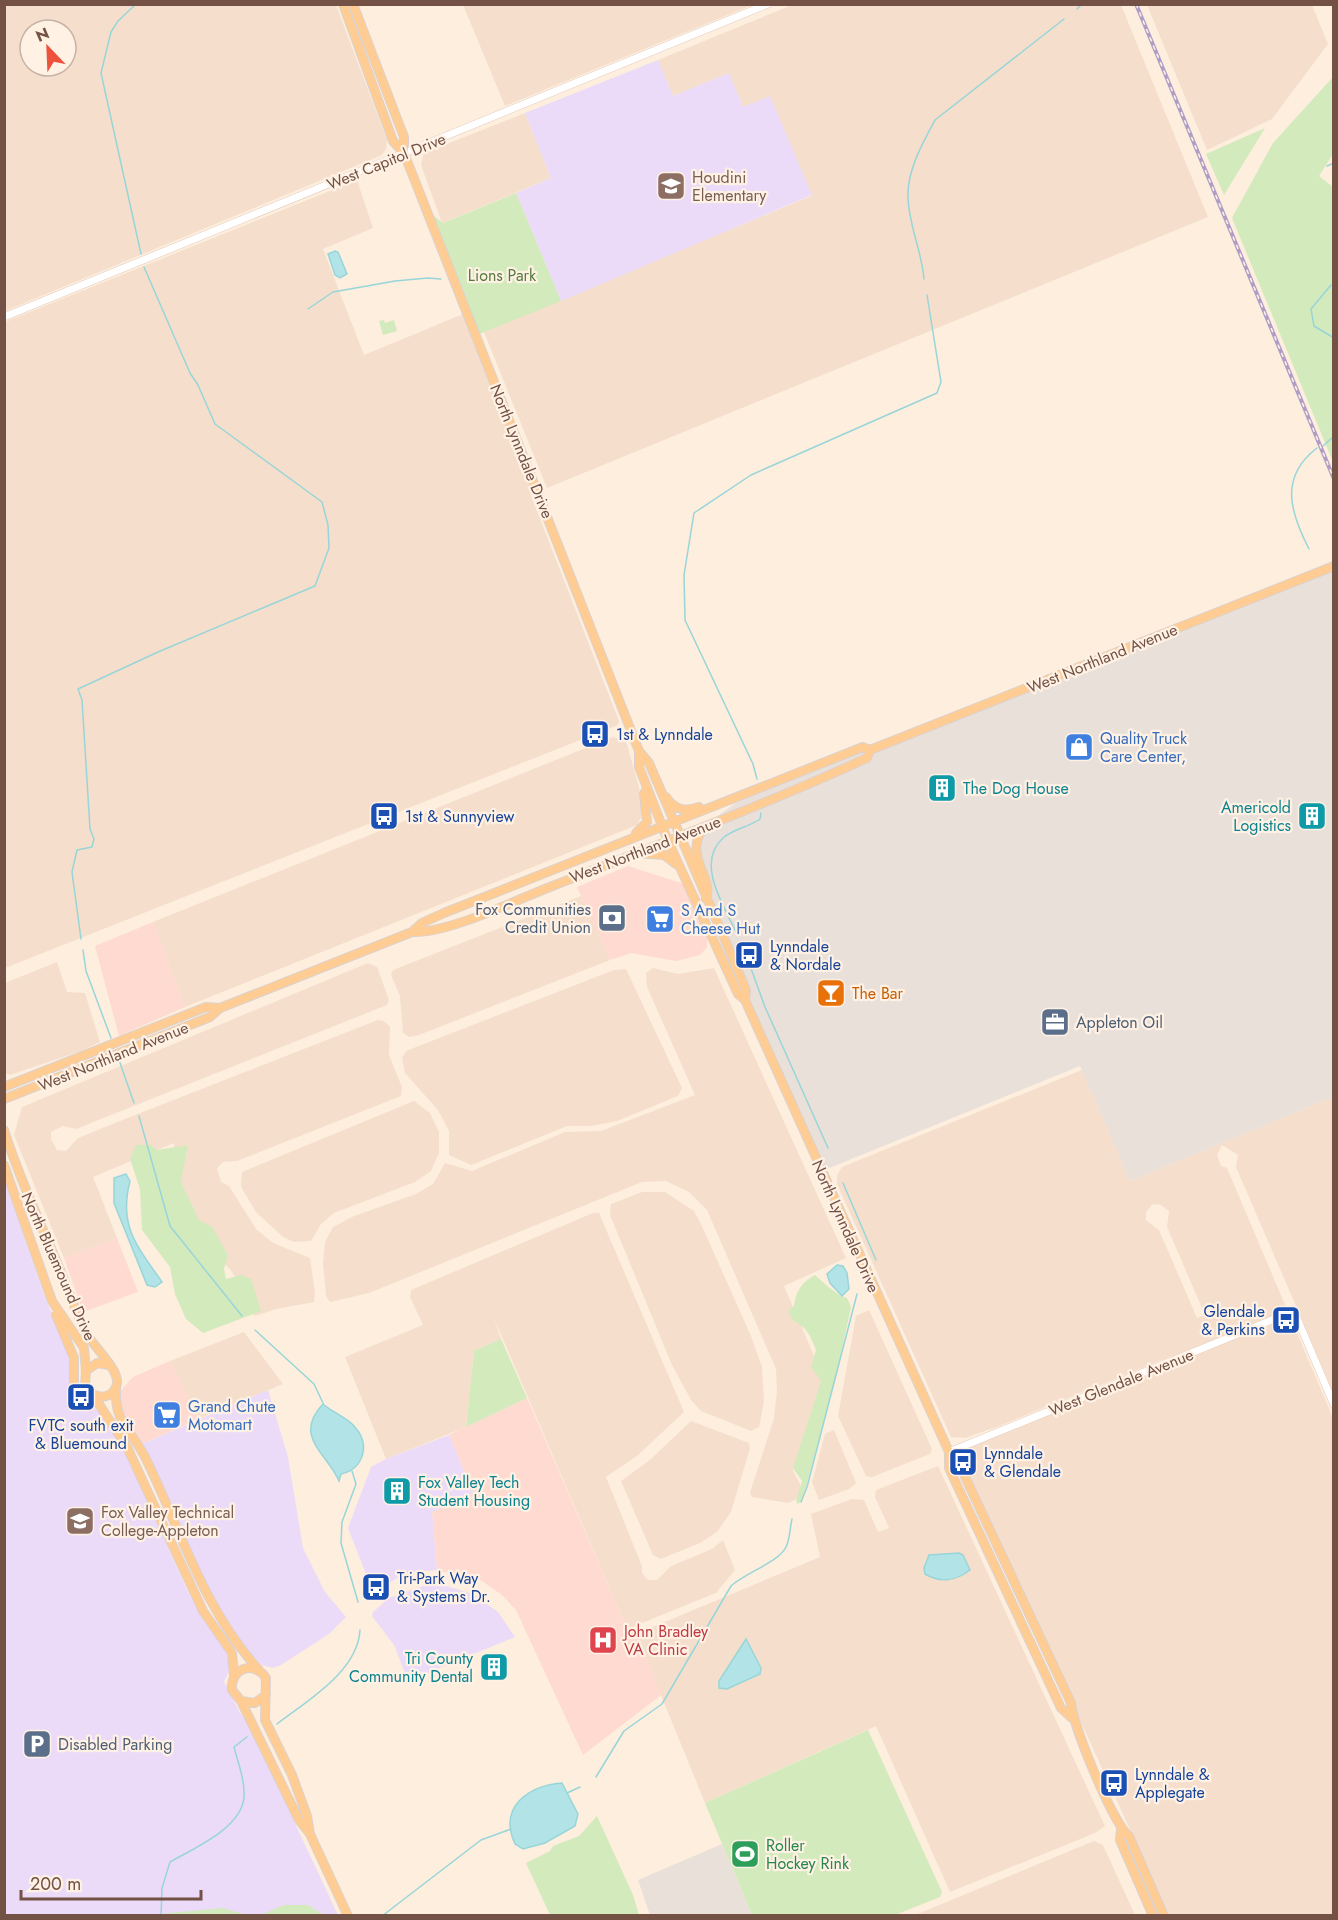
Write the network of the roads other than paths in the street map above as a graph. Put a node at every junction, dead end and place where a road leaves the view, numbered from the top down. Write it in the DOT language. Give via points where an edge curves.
graph roads {
  1 [pos="343,4"];
  2 [pos="353,4"];
  3 [pos="768,4"];
  4 [pos="404,153"];
  5 [pos="4,317"];
  6 [pos="1334,566"];
  7 [pos="870,750"];
  8 [pos="639,751"];
  9 [pos="647,788"];
  10 [pos="661,793"];
  11 [pos="742,796"];
  12 [pos="673,823"];
  13 [pos="662,827"];
  14 [pos="704,827"];
  15 [pos="679,837"];
  16 [pos="626,841"];
  17 [pos="668,841"];
  18 [pos="636,853"];
  19 [pos="679,866"];
  20 [pos="706,899"];
  21 [pos="412,932"];
  22 [pos="745,1000"];
  23 [pos="220,1008"];
  24 [pos="4,1081"];
  25 [pos="15,1083"];
  26 [pos="4,1087"];
  27 [pos="4,1099"];
  28 [pos="4,1130"];
  29 [pos="4,1165"];
  30 [pos="52,1301"];
  31 [pos="110,1365"];
  32 [pos="86,1371"];
  33 [pos="74,1382"];
  34 [pos="116,1388"];
  35 [pos="93,1395"];
  36 [pos="1334,1405"];
  37 [pos="949,1452"];
  38 [pos="259,1670"];
  39 [pos="234,1676"];
  40 [pos="266,1695"];
  41 [pos="241,1701"];
  42 [pos="1121,1830"];
  43 [pos="310,1834"];
  44 [pos="348,1916"];
  45 [pos="1153,1916"];
  46 [pos="1164,1916"];
  1 -- 4 [label="main road, North Lynndale Drive" via="393,141"];
  2 -- 4 [label="main road, North Lynndale Drive" via="404,137"];
  3 -- 4 [label="street, West Capitol Drive"];
  4 -- 5 [label="street, West Capitol Drive"];
  4 -- 8 [label="main road, North Lynndale Drive"];
  6 -- 7 [label="main road, West Northland Avenue"];
  7 -- 11 [label="main road, West Northland Avenue" via="863,747"];
  7 -- 14 [label="main road, West Northland Avenue" via="867,758"];
  8 -- 9 [label="main road, North Lynndale Drive" via="639,767"];
  8 -- 10 [label="main road, North Lynndale Drive" via="649,763"];
  9 -- 13 [label="main road, North Lynndale Drive"];
  9 -- 16 [label="main road" via="646,822"];
  10 -- 11 [label="main road" via="675,807 688,810 733,794"];
  10 -- 12 [label="main road, North Lynndale Drive"];
  11 -- 12 [label="main road, West Northland Avenue"];
  12 -- 13 [label="main road, West Northland Avenue"];
  12 -- 15 [label="main road, North Lynndale Drive"];
  13 -- 16 [label="main road, West Northland Avenue"];
  13 -- 17 [label="main road, North Lynndale Drive"];
  14 -- 15 [label="main road, West Northland Avenue"];
  14 -- 20 [label="main road" via="695,847 709,892"];
  15 -- 17 [label="main road, West Northland Avenue"];
  15 -- 20 [label="main road, North Lynndale Drive"];
  16 -- 21 [label="main road, West Northland Avenue" via="422,922"];
  17 -- 18 [label="main road, West Northland Avenue"];
  17 -- 19 [label="main road, North Lynndale Drive"];
  18 -- 19 [label="main road" via="664,855"];
  18 -- 21 [label="main road, West Northland Avenue" via="426,933"];
  19 -- 22 [label="main road, North Lynndale Drive" via="738,994"];
  20 -- 22 [label="main road, North Lynndale Drive" via="746,990"];
  21 -- 23 [label="main road, West Northland Avenue"];
  22 -- 37 [label="main road, North Lynndale Drive"];
  23 -- 25 [label="main road, West Northland Avenue" via="206,1007"];
  23 -- 27 [label="main road, West Northland Avenue" via="210,1017"];
  24 -- 25 [label="main road"];
  25 -- 26 [label="main road, West Northland Avenue"];
  28 -- 31 [label="main road, North Bluemound Drive" via="22,1183 85,1331"];
  29 -- 30 [label="main road, North Bluemound Drive"];
  30 -- 32 [label="main road, North Bluemound Drive" via="84,1348"];
  30 -- 33 [label="main road" via="74,1358"];
  31 -- 32 [label="main road" via="97,1363"];
  31 -- 34 [label="main road" via="117,1375"];
  32 -- 35 [label="main road" via="85,1385"];
  34 -- 35 [label="main road" via="106,1396"];
  34 -- 38 [label="main road" via="116,1411 145,1457 207,1594 228,1631"];
  35 -- 39 [label="main road" via="127,1447 203,1611 232,1653"];
  36 -- 37 [label="street, West Glendale Avenue" via="1294,1311"];
  37 -- 42 [label="main road, North Lynndale Drive" via="959,1464 1071,1703 1072,1718"];
  38 -- 39 [label="main road" via="245,1668"];
  38 -- 40 [label="main road" via="268,1681"];
  39 -- 41 [label="main road" via="232,1690"];
  40 -- 41 [label="main road" via="255,1703"];
  40 -- 43 [label="main road" via="266,1725 292,1775 308,1816"];
  41 -- 43 [label="main road" via="299,1820"];
  42 -- 45 [label="main road, North Lynndale Drive" via="1120,1840"];
  42 -- 46 [label="main road, North Lynndale Drive" via="1129,1836"];
  43 -- 44 [label="main road"];
}
